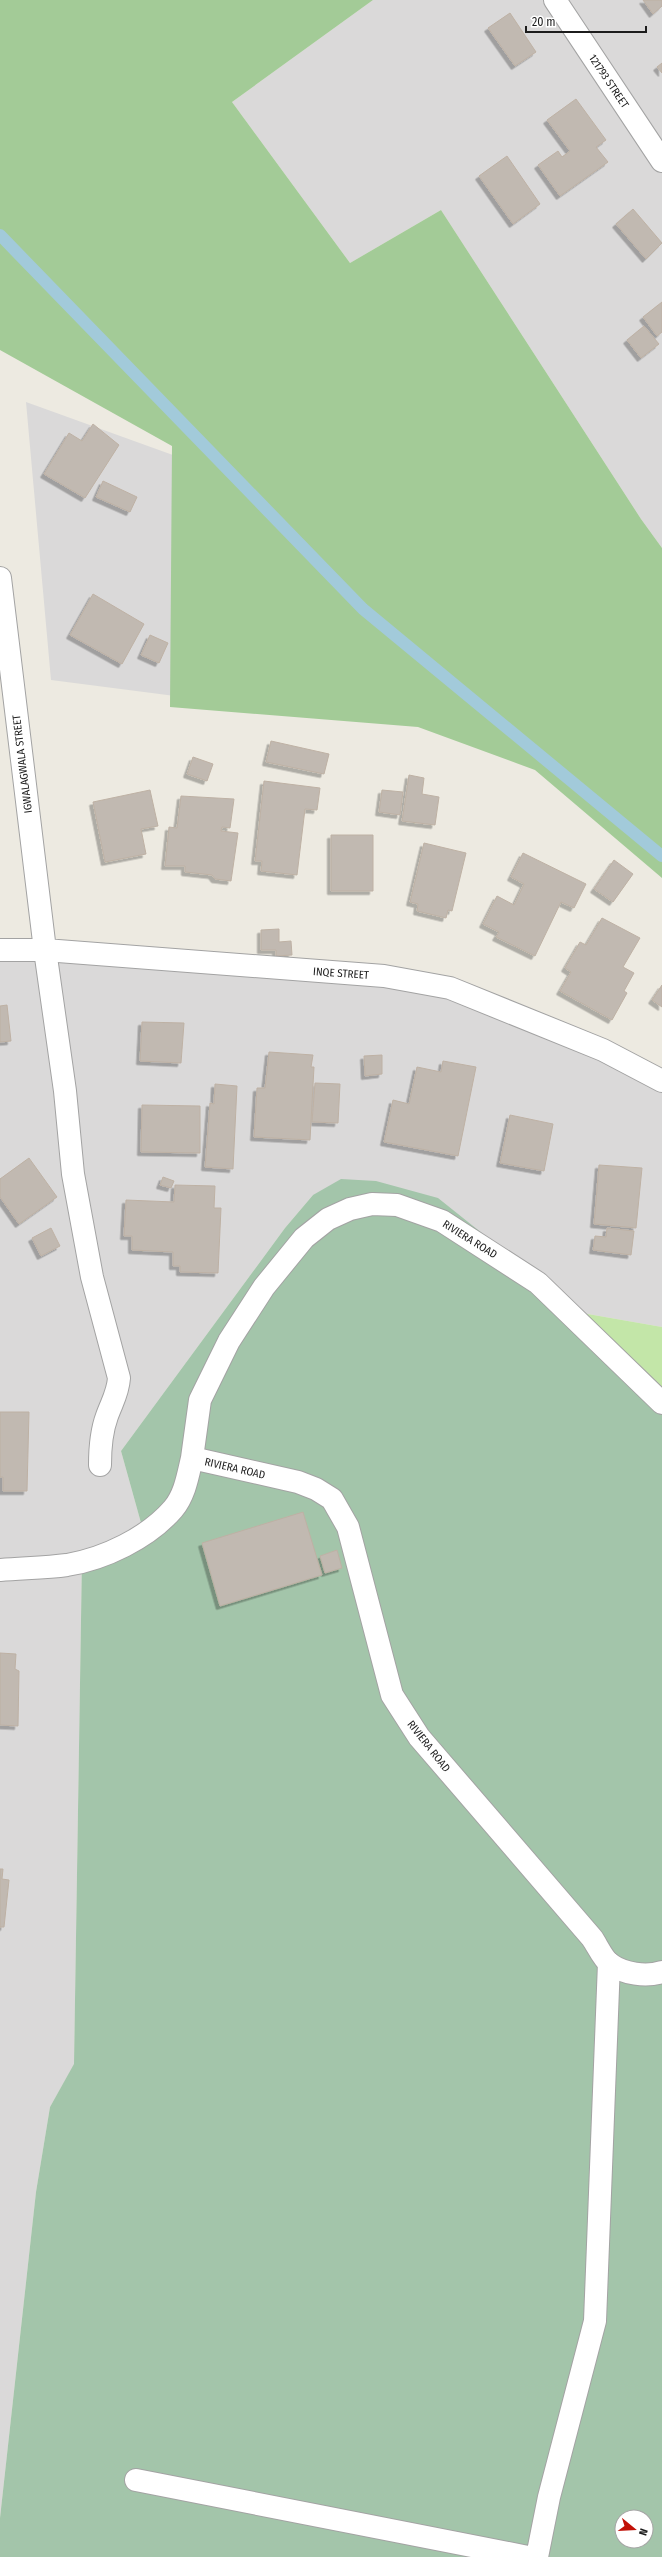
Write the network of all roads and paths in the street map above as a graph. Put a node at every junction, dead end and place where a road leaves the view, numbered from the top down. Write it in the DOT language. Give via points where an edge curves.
graph roads {
  1 [pos="555,0"];
  2 [pos="662,161"];
  3 [pos="0,578"];
  4 [pos="0,950"];
  5 [pos="45,950"];
  6 [pos="662,1081"];
  7 [pos="662,1403"];
  8 [pos="192,1458"];
  9 [pos="100,1465"];
  10 [pos="0,1570"];
  11 [pos="609,1963"];
  12 [pos="662,1972"];
  13 [pos="136,2480"];
  14 [pos="528,2557"];
  15 [pos="537,2557"];
  1 -- 2 [label="street, 121793 STREET"];
  3 -- 5 [label="street, IGWALAGWALA STREET"];
  4 -- 5 [label="street, INQE STREET"];
  5 -- 6 [label="street, INQE STREET" via="384,976 450,988 603,1050"];
  5 -- 9 [label="street, IGWALAGWALA STREET" via="65,1091 73,1174 92,1276 119,1378 118,1392 107,1416 100,1443"];
  7 -- 8 [label="street, RIVIERA ROAD" via="538,1283 442,1221 397,1205 372,1204 328,1218 304,1238 264,1287 229,1341 200,1400"];
  8 -- 10 [label="street" via="186,1484 174,1508 144,1534 107,1554 68,1565"];
  8 -- 11 [label="street, RIVIERA ROAD" via="298,1482 332,1499 348,1527 392,1695 419,1737 592,1938"];
  11 -- 12 [label="street" via="650,1976"];
  11 -- 15 [label="street" via="596,2321 549,2497"];
  13 -- 14 [label="street"];
}
